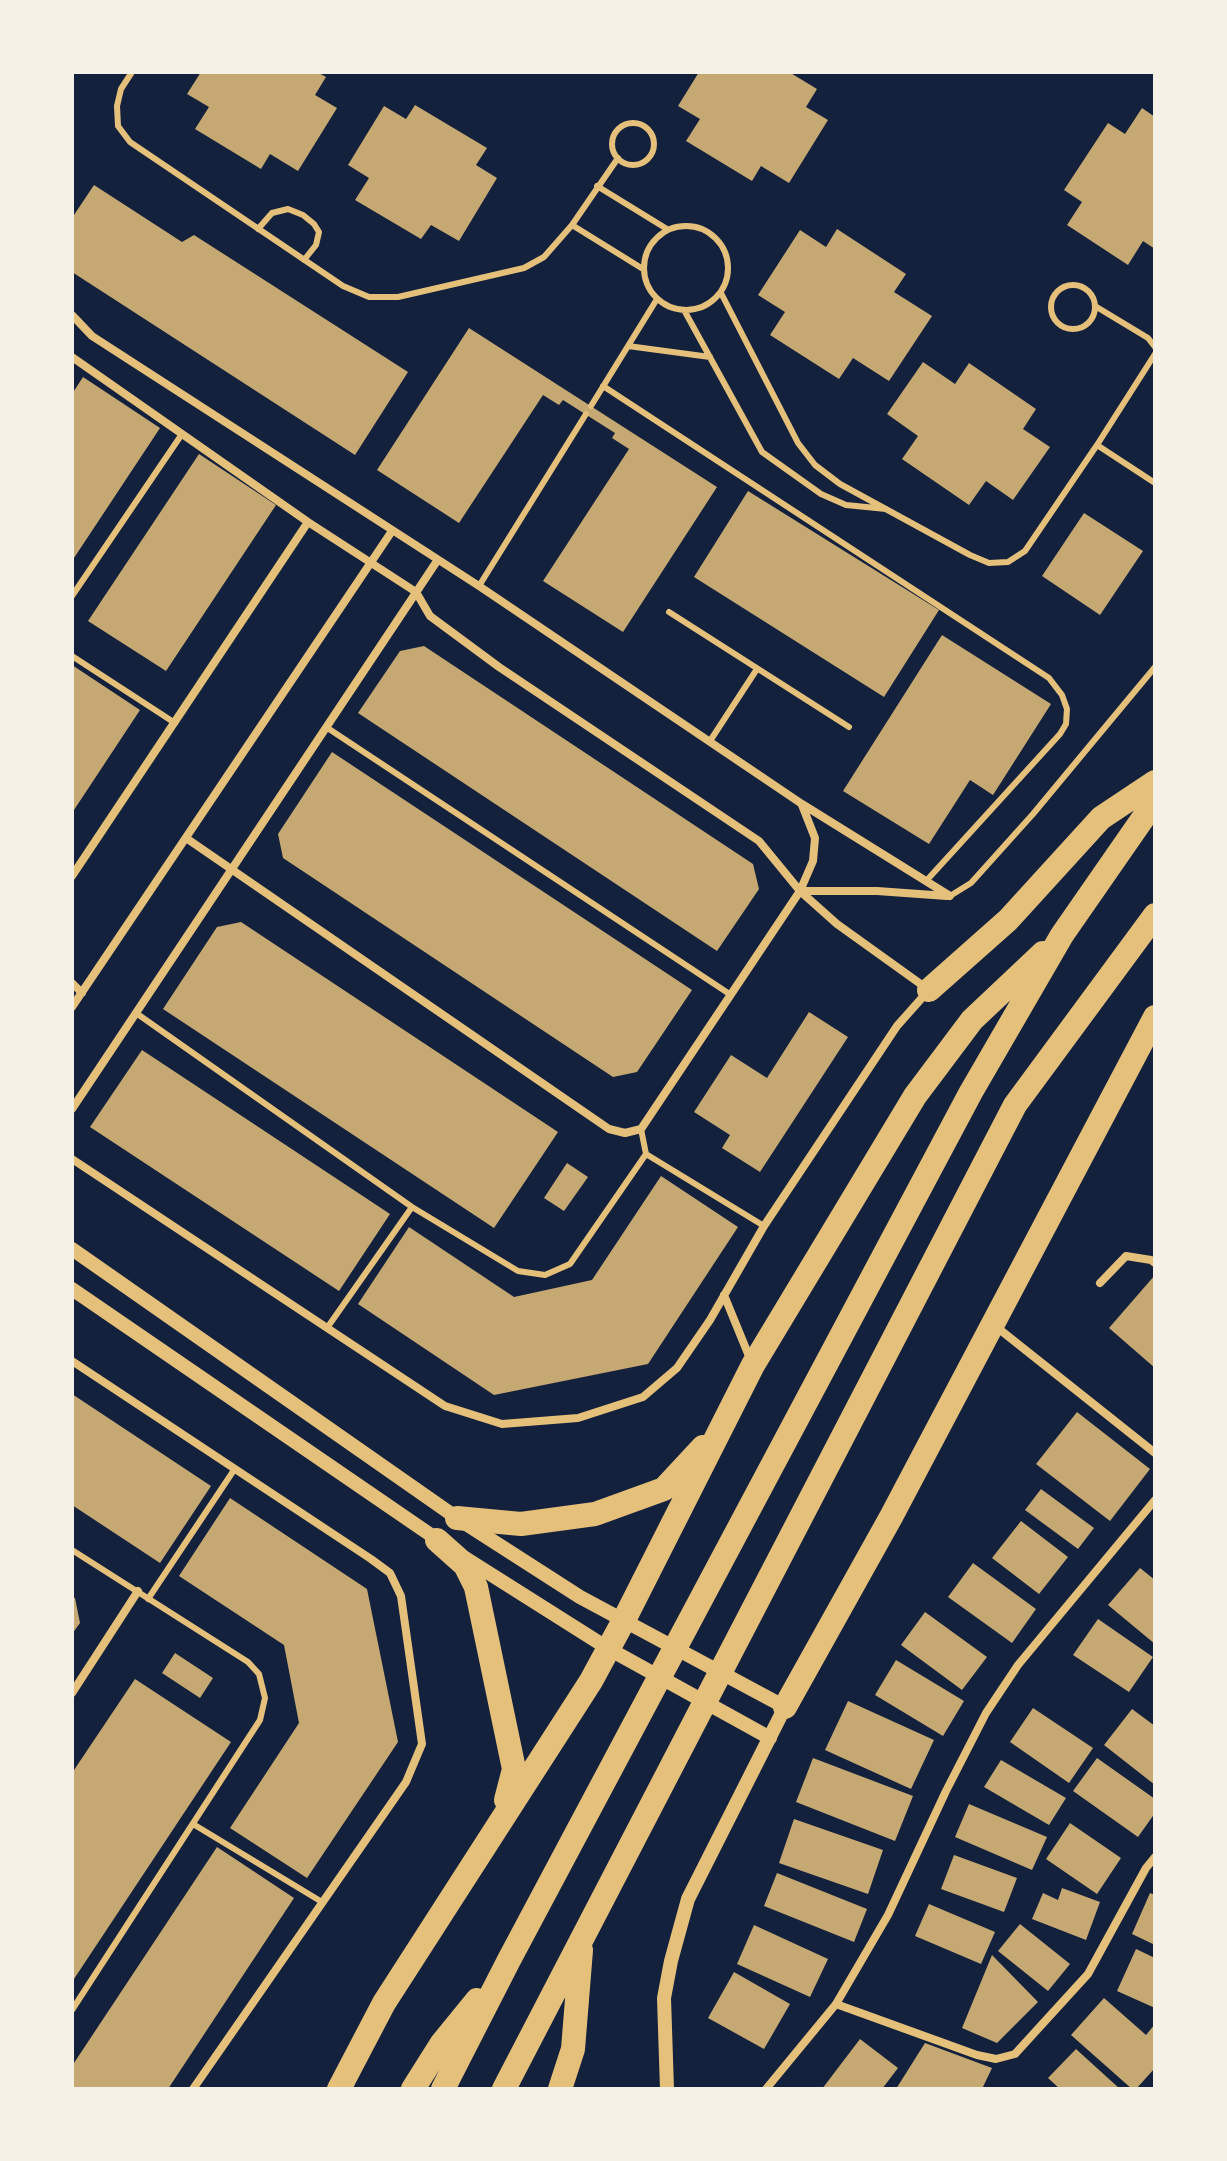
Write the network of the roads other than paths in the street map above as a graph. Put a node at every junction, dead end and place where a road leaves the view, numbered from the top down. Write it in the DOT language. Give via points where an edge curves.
graph roads {
  1 [pos="132,72"];
  2 [pos="618,158"];
  3 [pos="597,186"];
  4 [pos="572,225"];
  5 [pos="258,229"];
  6 [pos="667,229"];
  7 [pos="304,260"];
  8 [pos="643,269"];
  9 [pos="721,293"];
  10 [pos="657,299"];
  11 [pos="1095,306"];
  12 [pos="684,310"];
  13 [pos="72,315"];
  14 [pos="628,346"];
  15 [pos="1155,347"];
  16 [pos="1155,354"];
  17 [pos="72,357"];
  18 [pos="710,357"];
  19 [pos="603,386"];
  20 [pos="591,406"];
  21 [pos="586,414"];
  22 [pos="182,434"];
  23 [pos="1097,445"];
  24 [pos="1155,483"];
  25 [pos="890,509"];
  26 [pos="308,522"];
  27 [pos="392,531"];
  28 [pos="437,561"];
  29 [pos="371,562"];
  30 [pos="479,586"];
  31 [pos="416,592"];
  32 [pos="72,596"];
  33 [pos="669,612"];
  34 [pos="72,656"];
  35 [pos="1155,667"];
  36 [pos="757,669"];
  37 [pos="175,723"];
  38 [pos="326,727"];
  39 [pos="849,727"];
  40 [pos="710,741"];
  41 [pos="1155,782"];
  42 [pos="1155,801"];
  43 [pos="802,804"];
  44 [pos="186,838"];
  45 [pos="231,869"];
  46 [pos="72,876"];
  47 [pos="927,880"];
  48 [pos="800,891"];
  49 [pos="950,896"];
  50 [pos="1155,915"];
  51 [pos="1062,935"];
  52 [pos="72,983"];
  53 [pos="929,990"];
  54 [pos="82,993"];
  55 [pos="731,995"];
  56 [pos="72,1007"];
  57 [pos="136,1013"];
  58 [pos="1155,1017"];
  59 [pos="72,1109"];
  60 [pos="641,1129"];
  61 [pos="646,1154"];
  62 [pos="72,1159"];
  63 [pos="412,1207"];
  64 [pos="764,1226"];
  65 [pos="72,1249"];
  66 [pos="1155,1263"];
  67 [pos="1100,1283"];
  68 [pos="72,1289"];
  69 [pos="724,1295"];
  70 [pos="994,1324"];
  71 [pos="327,1328"];
  72 [pos="72,1361"];
  73 [pos="753,1365"];
  74 [pos="722,1427"];
  75 [pos="1155,1453"];
  76 [pos="234,1470"];
  77 [pos="1155,1500"];
  78 [pos="457,1518"];
  79 [pos="437,1540"];
  80 [pos="72,1550"];
  81 [pos="138,1591"];
  82 [pos="148,1599"];
  83 [pos="624,1620"];
  84 [pos="609,1649"];
  85 [pos="72,1693"];
  86 [pos="785,1707"];
  87 [pos="770,1738"];
  88 [pos="193,1824"];
  89 [pos="492,1836"];
  90 [pos="1155,1857"];
  91 [pos="322,1902"];
  92 [pos="582,1939"];
  93 [pos="509,1960"];
  94 [pos="836,2004"];
  95 [pos="72,2010"];
  96 [pos="193,2089"];
  97 [pos="339,2089"];
  98 [pos="413,2089"];
  99 [pos="443,2089"];
  100 [pos="504,2089"];
  101 [pos="560,2089"];
  102 [pos="667,2089"];
  103 [pos="766,2089"];
  1 -- 5 [label="lane" via="117,106 118,126 130,142"];
  2 -- 2 [label="lane" via="612,143 619,128 634,122 649,129 655,144 648,159 633,165"];
  2 -- 3 [label="lane"];
  3 -- 4 [label="lane"];
  3 -- 6 [label="lane"];
  4 -- 7 [label="lane" via="544,257 524,268 398,297 369,297"];
  4 -- 8 [label="lane"];
  5 -- 7 [label="lane"];
  5 -- 7 [label="lane" via="272,213 288,209 303,215 319,232"];
  6 -- 8 [label="lane" via="654,239"];
  6 -- 9 [label="lane" via="695,226 719,241 729,266"];
  8 -- 10 [label="lane"];
  9 -- 12 [label="lane" via="698,309"];
  9 -- 25 [label="lane" via="798,443 815,465"];
  10 -- 12 [label="lane"];
  10 -- 14 [label="lane"];
  11 -- 11 [label="lane" via="1089,322 1074,329 1058,323 1050,308 1056,292 1071,285 1087,291"];
  11 -- 15 [label="lane"];
  12 -- 18 [label="lane"];
  13 -- 27 [label="street" via="92,336"];
  14 -- 18 [label="lane"];
  14 -- 19 [label="lane"];
  16 -- 23 [label="lane"];
  17 -- 22 [label="street"];
  18 -- 25 [label="lane" via="762,452 821,494 846,505"];
  19 -- 20 [label="lane"];
  19 -- 47 [label="lane" via="1049,678 1062,695 1067,709 1060,734"];
  21 -- 30 [label="lane"];
  22 -- 26 [label="street"];
  22 -- 32 [label="lane"];
  23 -- 24 [label="lane"];
  23 -- 25 [label="lane" via="1025,551 1008,562 989,563 970,555"];
  26 -- 29 [label="street"];
  26 -- 37 [label="street"];
  27 -- 28 [label="street"];
  27 -- 29 [label="street"];
  28 -- 30 [label="street"];
  28 -- 31 [label="street"];
  29 -- 31 [label="street"];
  29 -- 44 [label="street"];
  30 -- 40 [label="street"];
  31 -- 38 [label="street"];
  31 -- 48 [label="street" via="430,616 499,667 759,841"];
  33 -- 36 [label="lane"];
  34 -- 37 [label="lane"];
  35 -- 49 [label="lane" via="1033,814 971,883"];
  36 -- 39 [label="lane"];
  36 -- 40 [label="lane"];
  37 -- 46 [label="street"];
  38 -- 45 [label="street"];
  38 -- 55 [label="lane"];
  40 -- 43 [label="street"];
  41 -- 53 [label="highway" via="1101,818 1008,920"];
  42 -- 51 [label="highway"];
  43 -- 47 [label="street"];
  43 -- 48 [label="street" via="815,838 813,861"];
  44 -- 45 [label="street"];
  44 -- 54 [label="street"];
  45 -- 57 [label="street"];
  45 -- 60 [label="street" via="609,1129"];
  47 -- 49 [label="street"];
  48 -- 49 [label="street"];
  48 -- 53 [label="street"];
  48 -- 55 [label="street"];
  50 -- 92 [label="highway" via="1015,1105"];
  51 -- 73 [label="highway" via="972,1020 915,1096"];
  51 -- 93 [label="highway" via="971,1092"];
  52 -- 54 [label="street"];
  53 -- 64 [label="street" via="897,1026"];
  54 -- 56 [label="street"];
  55 -- 60 [label="street"];
  57 -- 59 [label="street"];
  57 -- 63 [label="lane"];
  58 -- 70 [label="highway"];
  60 -- 61 [label="lane"];
  61 -- 63 [label="lane" via="570,1264 545,1275 518,1271"];
  61 -- 64 [label="lane"];
  62 -- 71 [label="street"];
  63 -- 71 [label="lane"];
  64 -- 69 [label="street"];
  65 -- 78 [label="street"];
  66 -- 67 [label="street" via="1126,1256"];
  68 -- 79 [label="street"];
  69 -- 71 [label="street" via="666,1378 643,1397 578,1418 502,1424 445,1406"];
  69 -- 73 [label="street"];
  70 -- 75 [label="street"];
  70 -- 86 [label="highway"];
  72 -- 76 [label="street"];
  73 -- 74 [label="highway"];
  74 -- 78 [label="highway" via="664,1489 595,1514 521,1524"];
  74 -- 83 [label="highway"];
  76 -- 82 [label="lane"];
  76 -- 91 [label="street" via="390,1573 401,1596 422,1744 406,1782"];
  77 -- 94 [label="street" via="1018,1665 986,1713 888,1915"];
  78 -- 83 [label="street"];
  79 -- 84 [label="street"];
  79 -- 89 [label="highway" via="465,1565 476,1587 514,1769"];
  80 -- 81 [label="lane"];
  81 -- 82 [label="lane"];
  81 -- 85 [label="street"];
  82 -- 88 [label="lane" via="248,1662 259,1674 265,1698 260,1720"];
  83 -- 84 [label="highway"];
  83 -- 86 [label="street"];
  84 -- 87 [label="street"];
  84 -- 89 [label="highway"];
  86 -- 87 [label="street"];
  87 -- 102 [label="street" via="685,1911 664,1998"];
  88 -- 91 [label="lane"];
  88 -- 95 [label="lane"];
  89 -- 97 [label="highway" via="384,2003"];
  90 -- 94 [label="street" via="1088,1974 1015,2054 996,2059 977,2055"];
  91 -- 96 [label="street"];
  92 -- 100 [label="highway"];
  92 -- 101 [label="highway" via="573,2049"];
  93 -- 98 [label="highway" via="442,2043"];
  93 -- 99 [label="highway"];
  94 -- 103 [label="street"];
}
